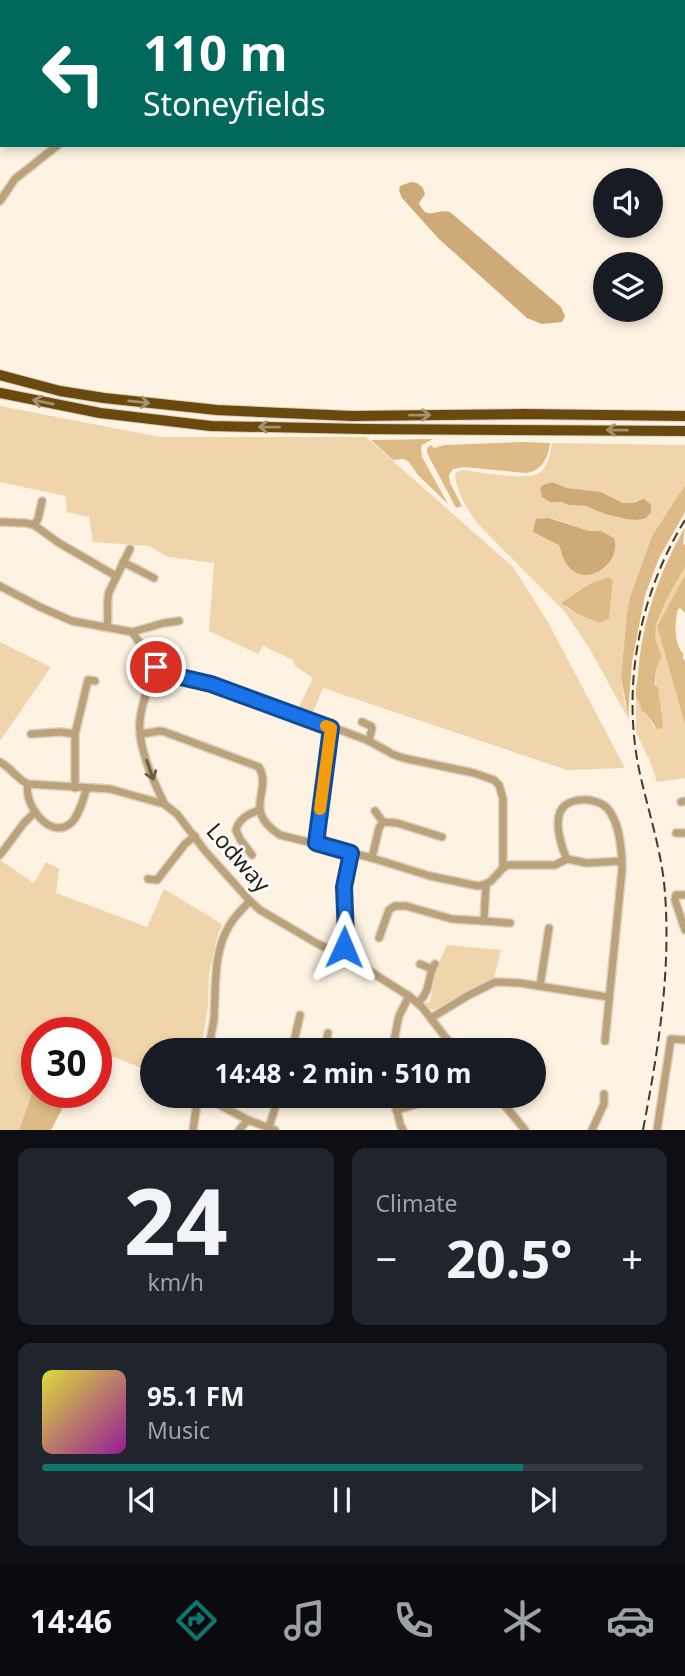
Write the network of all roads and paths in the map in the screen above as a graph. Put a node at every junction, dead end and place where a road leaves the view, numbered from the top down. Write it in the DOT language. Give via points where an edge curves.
graph roads {
  1 [pos="56,147"];
  2 [pos="0,201"];
  3 [pos="0,375"];
  4 [pos="0,393"];
  5 [pos="685,416"];
  6 [pos="685,431"];
  7 [pos="38,507"];
  8 [pos="0,522"];
  9 [pos="34,525"];
  10 [pos="130,549"];
  11 [pos="123,562"];
  12 [pos="116,576"];
  13 [pos="154,578"];
  14 [pos="0,586"];
  15 [pos="179,621"];
  16 [pos="107,628"];
  17 [pos="132,632"];
  18 [pos="156,667"];
  19 [pos="89,679"];
  20 [pos="362,722"];
  21 [pos="331,728"];
  22 [pos="35,732"];
  23 [pos="75,734"];
  24 [pos="141,734"];
  25 [pos="369,741"];
  26 [pos="0,762"];
  27 [pos="268,764"];
  28 [pos="260,769"];
  29 [pos="29,785"];
  30 [pos="75,788"];
  31 [pos="88,788"];
  32 [pos="164,804"];
  33 [pos="259,810"];
  34 [pos="375,811"];
  35 [pos="35,812"];
  36 [pos="383,821"];
  37 [pos="195,836"];
  38 [pos="442,837"];
  39 [pos="316,843"];
  40 [pos="351,853"];
  41 [pos="252,855"];
  42 [pos="1,856"];
  43 [pos="372,858"];
  44 [pos="567,859"];
  45 [pos="622,861"];
  46 [pos="503,867"];
  47 [pos="154,882"];
  48 [pos="486,884"];
  49 [pos="685,895"];
  50 [pos="250,901"];
  51 [pos="484,921"];
  52 [pos="510,923"];
  53 [pos="549,928"];
  54 [pos="685,930"];
  55 [pos="383,934"];
  56 [pos="341,955"];
  57 [pos="420,964"];
  58 [pos="540,986"];
  59 [pos="410,996"];
  60 [pos="608,997"];
  61 [pos="418,1003"];
  62 [pos="300,1015"];
  63 [pos="431,1018"];
  64 [pos="328,1033"];
  65 [pos="684,1037"];
  66 [pos="210,1038"];
  67 [pos="295,1038"];
  68 [pos="327,1038"];
  69 [pos="394,1038"];
  70 [pos="448,1038"];
  71 [pos="605,1041"];
  72 [pos="602,1095"];
  73 [pos="197,1108"];
  74 [pos="224,1108"];
  75 [pos="276,1108"];
  76 [pos="403,1108"];
  77 [pos="507,1108"];
  78 [pos="396,1110"];
  79 [pos="248,1120"];
  80 [pos="272,1128"];
  81 [pos="192,1130"];
  82 [pos="239,1130"];
  83 [pos="403,1130"];
  84 [pos="524,1130"];
  85 [pos="592,1130"];
  86 [pos="657,1130"];
  1 -- 2 [label="street" via="15,179"];
  3 -- 5 [label="highway, one-way" via="60,391 216,410 352,416"];
  6 -- 4 [label="highway, one-way" via="211,426 100,413"];
  7 -- 9 [label="street"];
  8 -- 9 [label="street"];
  9 -- 12 [label="street"];
  10 -- 11 [label="street"];
  11 -- 12 [label="street"];
  11 -- 13 [label="street"];
  12 -- 16 [label="street" via="107,599"];
  14 -- 16 [label="street" via="72,621"];
  15 -- 17 [label="street"];
  16 -- 17 [label="street"];
  17 -- 18 [label="street"];
  18 -- 21 [label="street"];
  18 -- 24 [label="street" via="146,694"];
  19 -- 23 [label="street"];
  20 -- 25 [label="street" via="372,728"];
  21 -- 25 [label="street"];
  21 -- 39 [label="street"];
  22 -- 23 [label="street"];
  23 -- 30 [label="street"];
  24 -- 28 [label="street" via="165,732"];
  24 -- 32 [label="street, one-way"];
  25 -- 46 [label="street" via="403,758 494,780 503,799"];
  26 -- 29 [label="street"];
  27 -- 28 [label="street"];
  28 -- 33 [label="street"];
  29 -- 30 [label="street"];
  29 -- 35 [label="street" via="27,796"];
  30 -- 31 [label="street"];
  31 -- 32 [label="street" via="122,791"];
  31 -- 35 [label="street" via="71,824 65,827 52,827"];
  32 -- 37 [label="street, Lodway"];
  33 -- 39 [label="street" via="280,835"];
  33 -- 41 [label="street" via="244,818 236,830"];
  34 -- 36 [label="street"];
  35 -- 42 [label="street"];
  36 -- 38 [label="street"];
  36 -- 43 [label="street"];
  37 -- 47 [label="street"];
  37 -- 50 [label="street, Lodway"];
  39 -- 40 [label="street"];
  40 -- 43 [label="street"];
  40 -- 56 [label="street" via="344,887 346,941"];
  43 -- 48 [label="street" via="430,876"];
  44 -- 45 [label="street"];
  44 -- 45 [label="street" via="560,839 561,809 589,800 602,803 612,815"];
  44 -- 46 [label="street" via="555,865"];
  45 -- 60 [label="street"];
  46 -- 48 [label="street"];
  48 -- 51 [label="street"];
  49 -- 54 [label="street" via="676,895 675,902"];
  50 -- 56 [label="street, Lodway"];
  50 -- 66 [label="street" via="230,924 222,942"];
  51 -- 52 [label="street"];
  51 -- 55 [label="street" via="395,906 389,910"];
  53 -- 58 [label="street"];
  56 -- 59 [label="street, Lodway"];
  57 -- 61 [label="street" via="434,966"];
  58 -- 60 [label="street"];
  58 -- 63 [label="street" via="495,982"];
  59 -- 61 [label="street, Lodway"];
  59 -- 69 [label="street"];
  60 -- 71 [label="street"];
  61 -- 63 [label="street, Lodway"];
  62 -- 67 [label="street"];
  63 -- 70 [label="street, Lodway"];
  64 -- 68 [label="street"];
  65 -- 86 [label="street" via="671,1039"];
  72 -- 85 [label="street" via="604,1104"];
  73 -- 81 [label="street"];
  74 -- 79 [label="street"];
  75 -- 80 [label="street"];
  76 -- 78 [label="street"];
  77 -- 84 [label="street"];
  78 -- 83 [label="street"];
  79 -- 80 [label="street"];
  79 -- 82 [label="street"];
}
